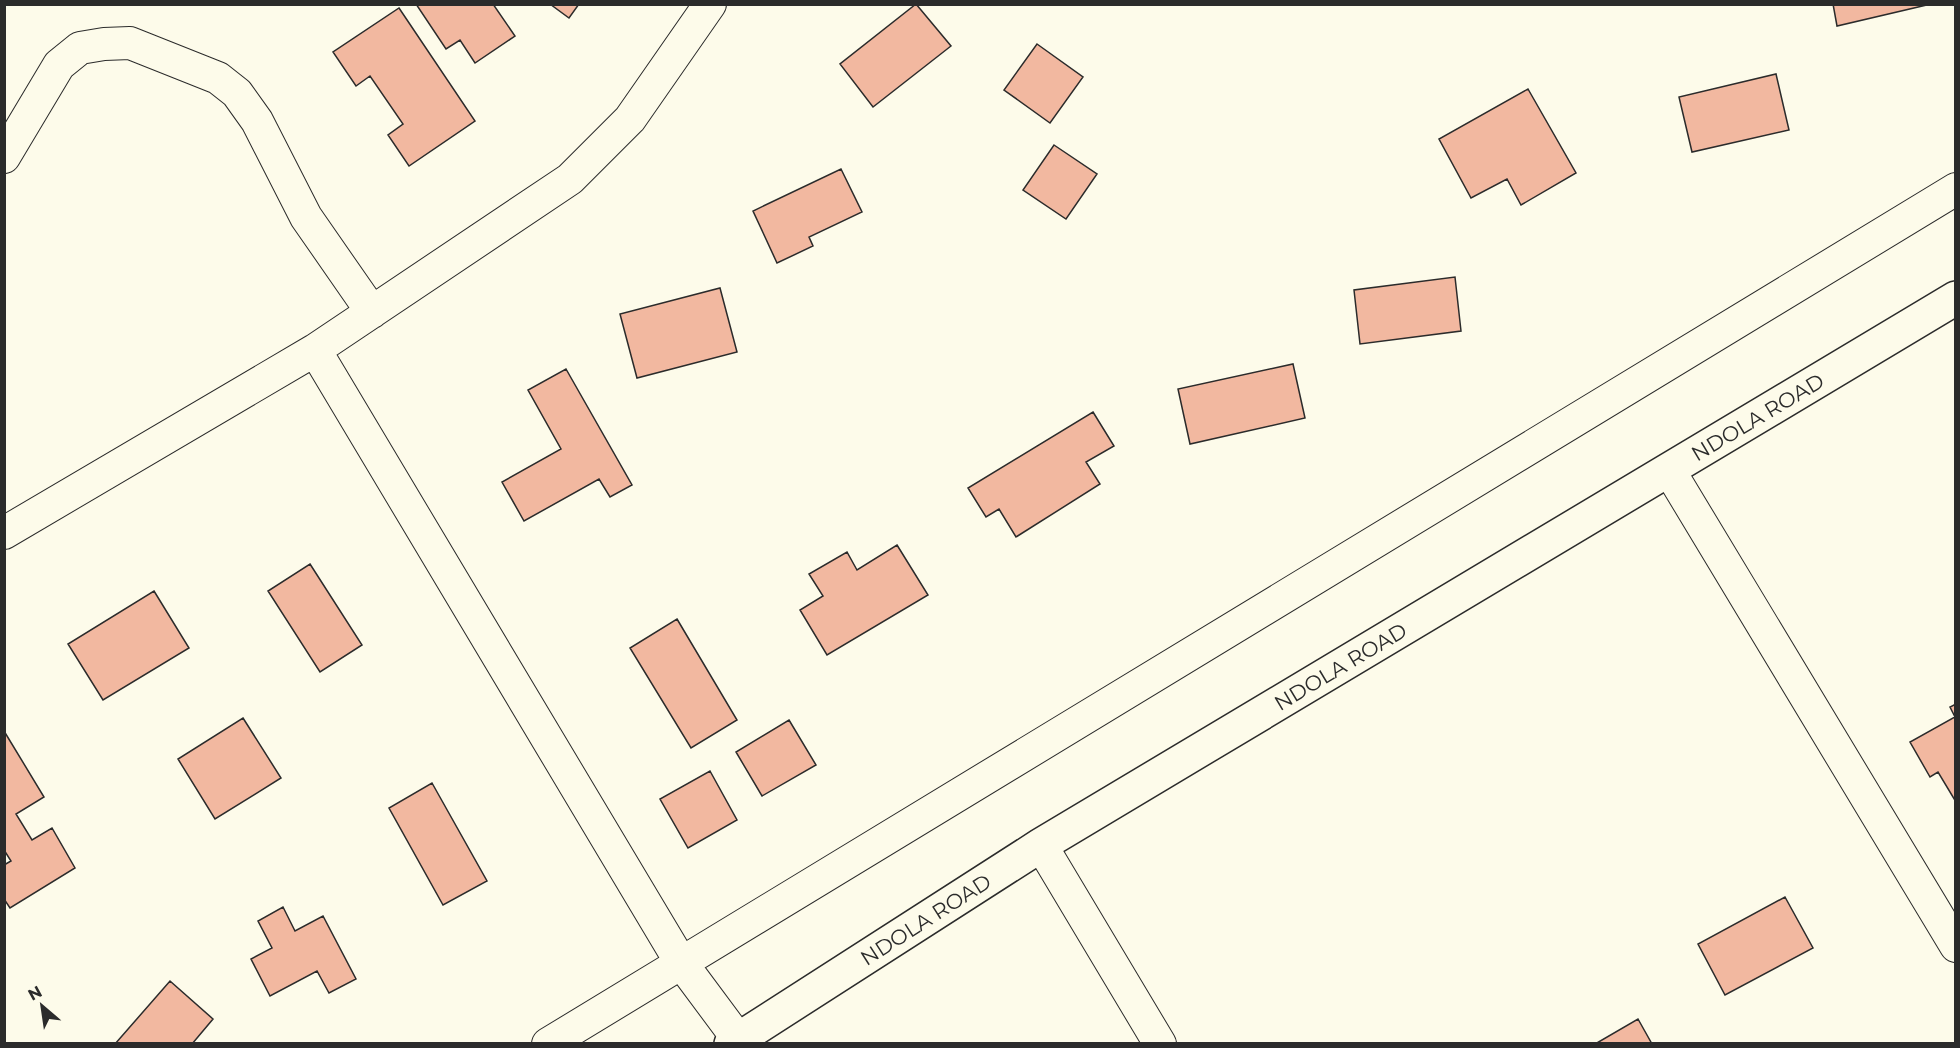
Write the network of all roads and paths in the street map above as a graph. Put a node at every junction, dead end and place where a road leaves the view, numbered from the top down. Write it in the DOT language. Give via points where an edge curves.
graph roads {
  1 [pos="710,4"];
  2 [pos="4,157"];
  3 [pos="1956,189"];
  4 [pos="1956,298"];
  5 [pos="372,312"];
  6 [pos="315,350"];
  7 [pos="1669,470"];
  8 [pos="4,533"];
  9 [pos="1041,845"];
  10 [pos="1956,946"];
  11 [pos="680,961"];
  12 [pos="735,1041"];
  13 [pos="548,1044"];
  14 [pos="1160,1044"];
  1 -- 5 [label="street" via="630,118 570,179"];
  2 -- 5 [label="street" via="59,64 80,48 130,43 218,78 237,93 257,120 306,217"];
  3 -- 11 [label="street"];
  4 -- 7 [label="main road, NDOLA ROAD"];
  5 -- 6 [label="street"];
  6 -- 8 [label="street"];
  6 -- 11 [label="street"];
  7 -- 9 [label="main road, NDOLA ROAD"];
  7 -- 10 [label="street"];
  9 -- 12 [label="main road, NDOLA ROAD"];
  9 -- 14 [label="street"];
  11 -- 12 [label="street"];
  11 -- 13 [label="street"];
}
